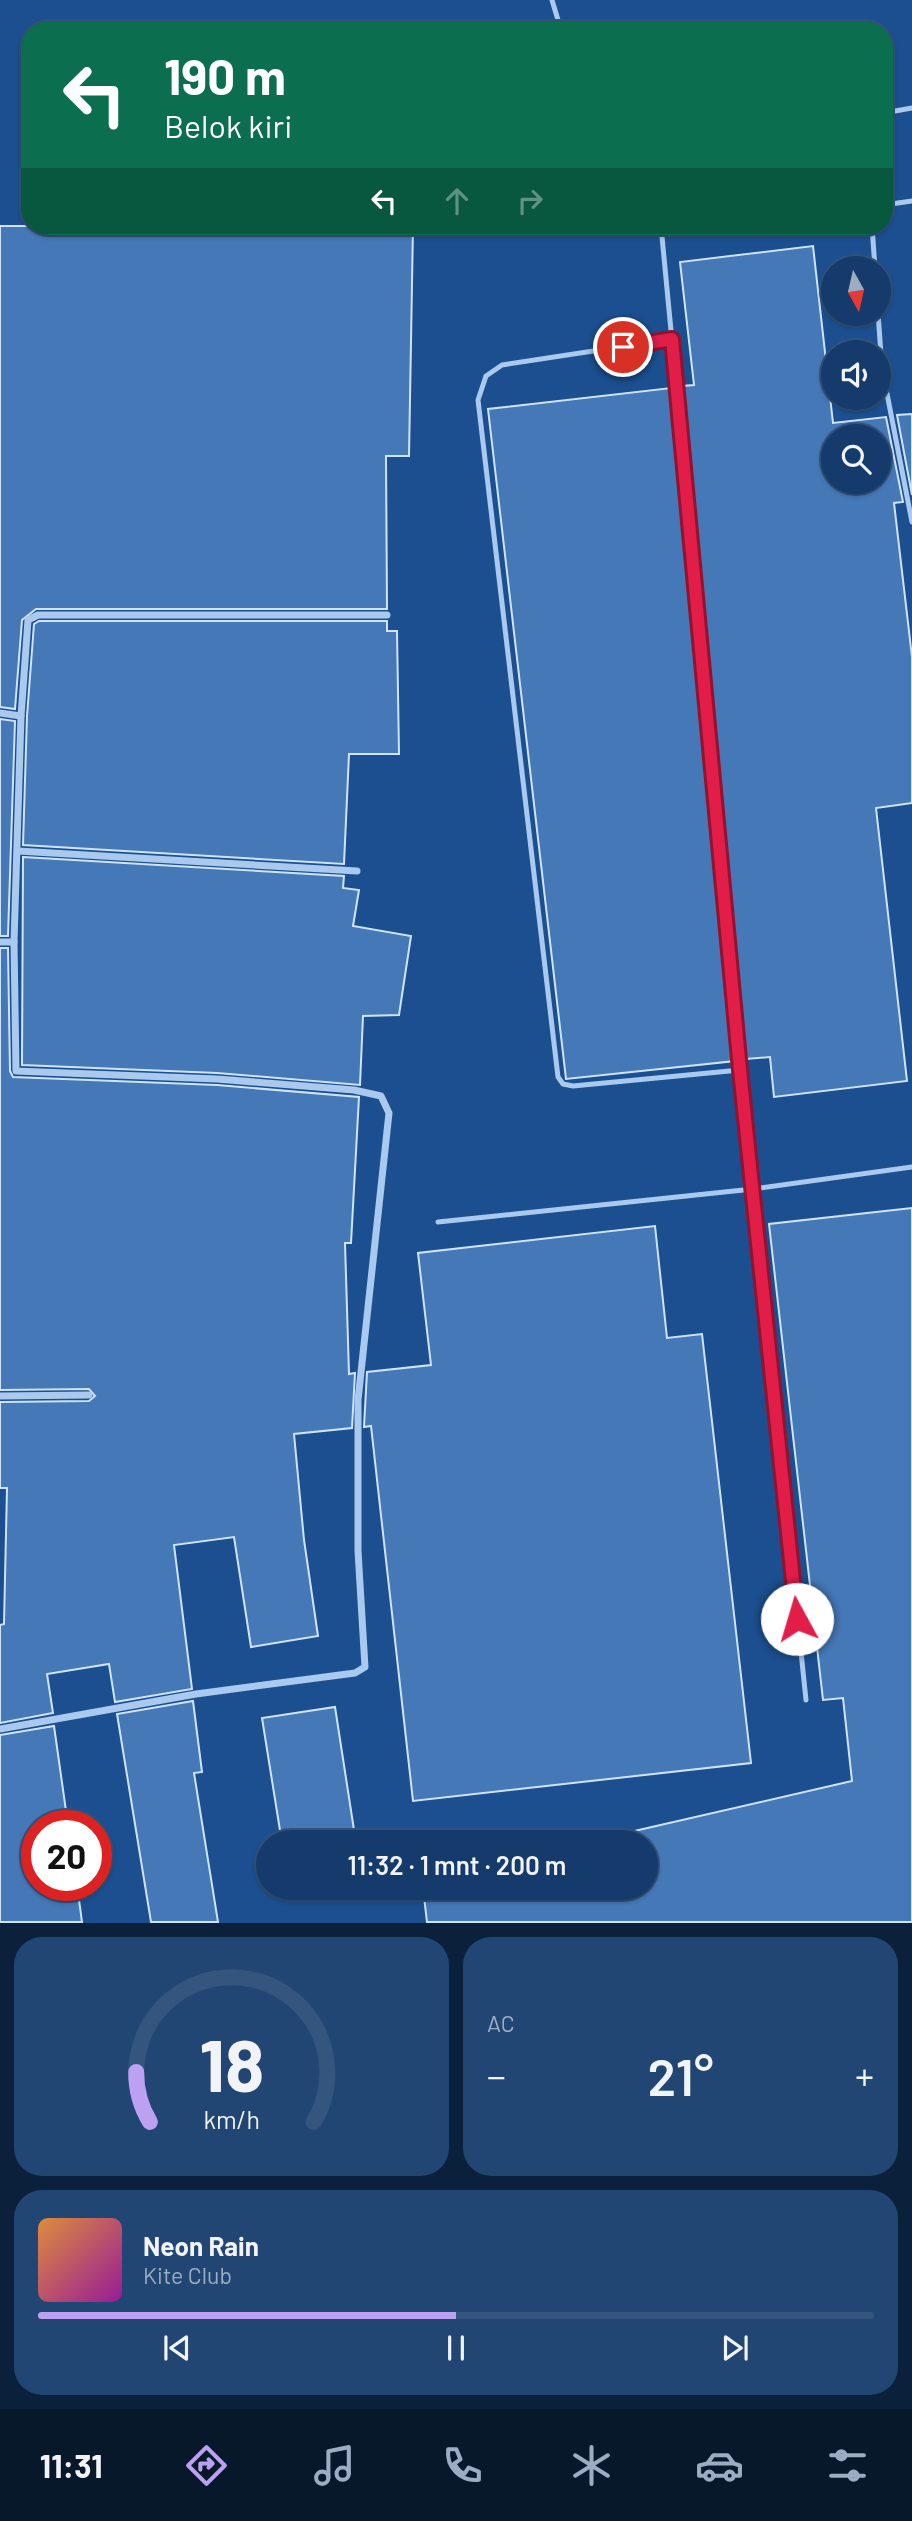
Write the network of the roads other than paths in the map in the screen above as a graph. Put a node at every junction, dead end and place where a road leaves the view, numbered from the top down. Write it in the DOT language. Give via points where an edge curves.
graph roads {
  1 [pos="552,0"];
  2 [pos="558,21"];
  3 [pos="912,108"];
  4 [pos="893,111"];
  5 [pos="912,201"];
  6 [pos="893,204"];
  7 [pos="662,235"];
  8 [pos="872,235"];
  9 [pos="873,256"];
  10 [pos="879,326"];
  11 [pos="672,339"];
  12 [pos="912,522"];
  13 [pos="387,615"];
  14 [pos="0,713"];
  15 [pos="21,716"];
  16 [pos="18,851"];
  17 [pos="357,871"];
  18 [pos="0,942"];
  19 [pos="14,942"];
  20 [pos="740,1070"];
  21 [pos="912,1167"];
  22 [pos="753,1189"];
  23 [pos="438,1222"];
  24 [pos="89,1395"];
  25 [pos="0,1396"];
  26 [pos="806,1700"];
  27 [pos="0,1729"];
  1 -- 2 [label="lane"];
  3 -- 4 [label="lane"];
  5 -- 6 [label="lane"];
  7 -- 11 [label="lane"];
  8 -- 9 [label="lane"];
  10 -- 12 [label="lane" via="881,368"];
  11 -- 20 [label="lane"];
  11 -- 20 [label="lane" via="502,365 486,376 478,400 558,1077 573,1086"];
  13 -- 15 [label="street" via="38,615 27,623"];
  14 -- 15 [label="street"];
  15 -- 16 [label="street"];
  16 -- 17 [label="street"];
  16 -- 19 [label="street"];
  18 -- 19 [label="street"];
  19 -- 27 [label="street" via="15,1069 19,1074 216,1079 354,1090 381,1096 389,1113 358,1400 358,1551 365,1667 355,1673"];
  20 -- 22 [label="lane"];
  21 -- 22 [label="lane"];
  22 -- 23 [label="lane"];
  22 -- 26 [label="lane"];
  24 -- 25 [label="street"];
}
